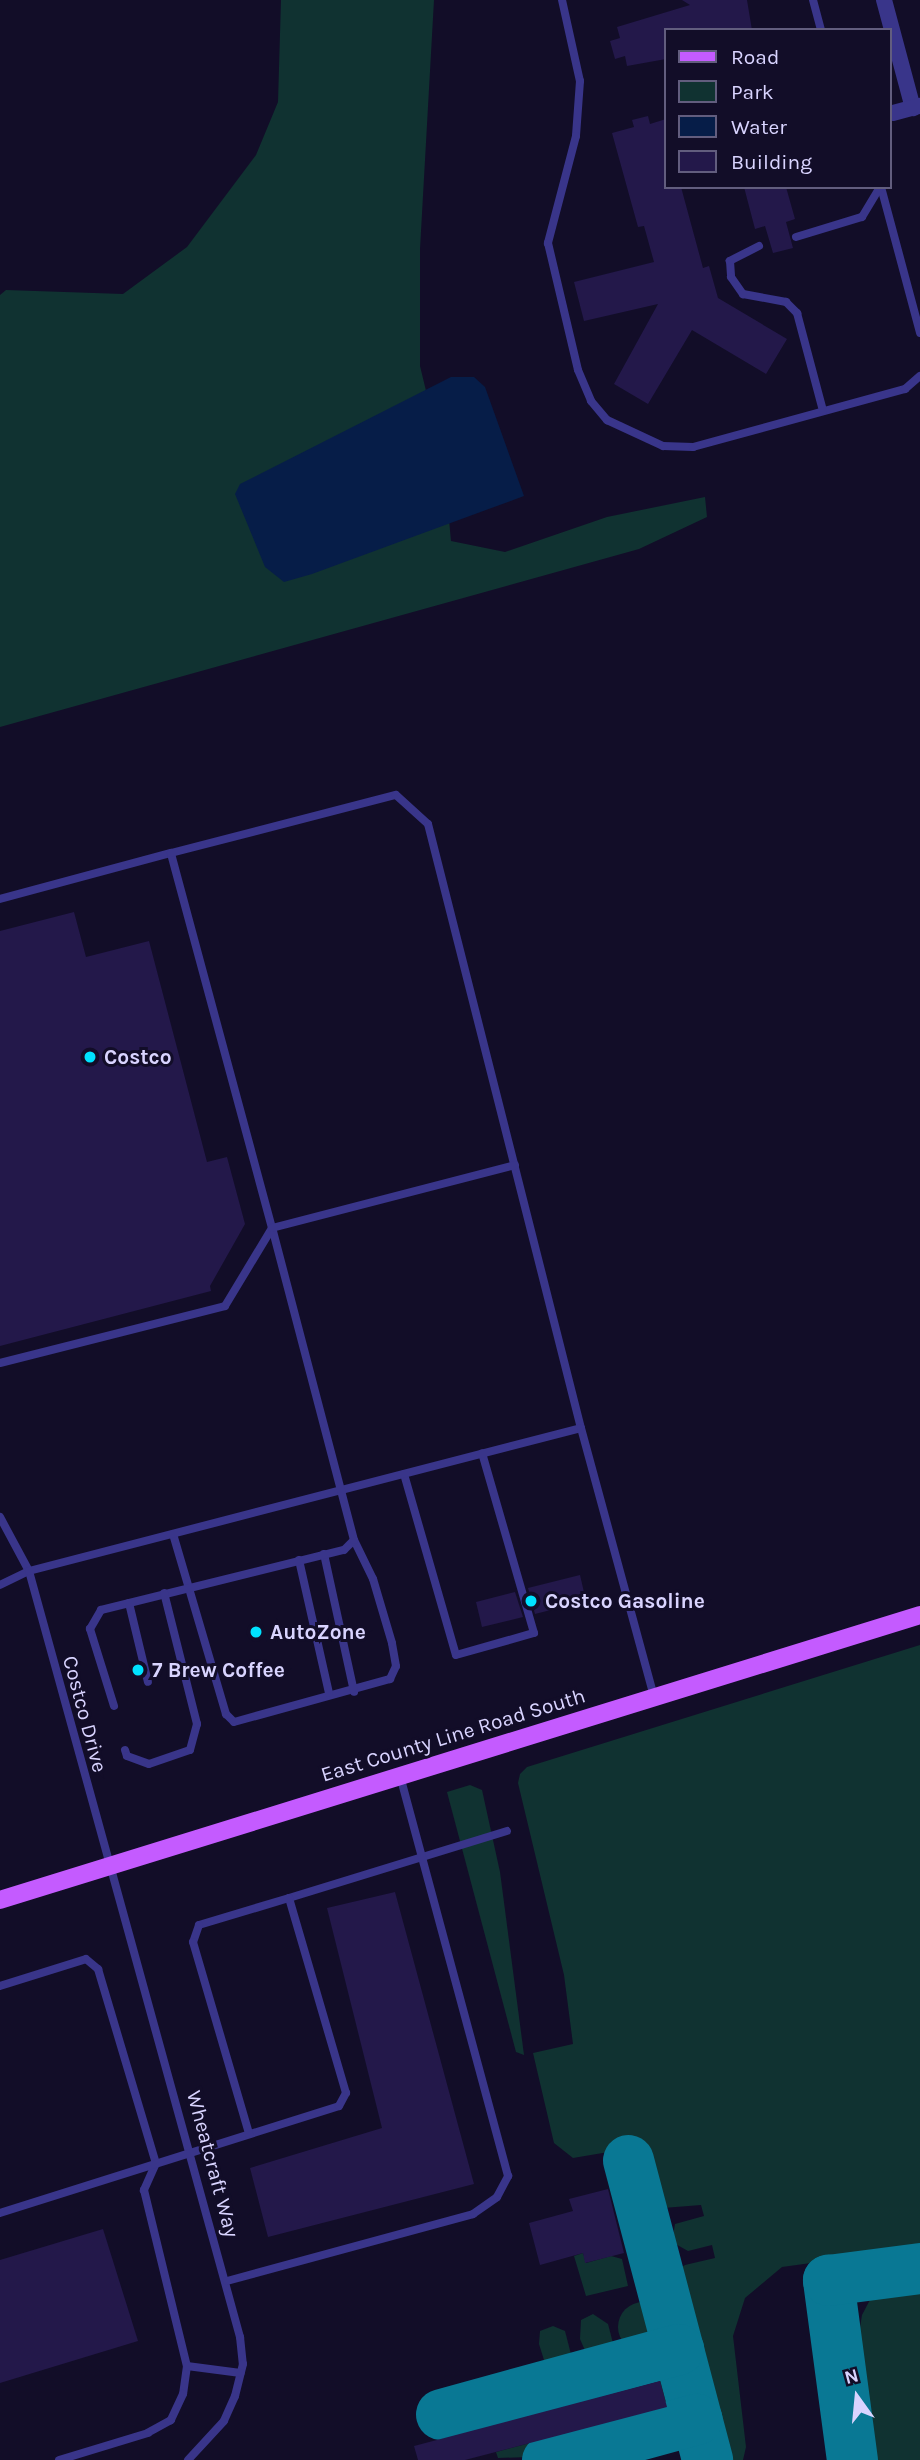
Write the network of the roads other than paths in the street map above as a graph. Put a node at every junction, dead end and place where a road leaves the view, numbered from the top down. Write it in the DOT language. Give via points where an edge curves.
graph roads {
  1 [pos="562,0"];
  2 [pos="813,0"];
  3 [pos="884,0"];
  4 [pos="820,28"];
  5 [pos="916,107"];
  6 [pos="892,113"];
  7 [pos="880,189"];
  8 [pos="882,189"];
  9 [pos="796,237"];
  10 [pos="759,246"];
  11 [pos="920,333"];
  12 [pos="920,376"];
  13 [pos="823,411"];
  14 [pos="171,853"];
  15 [pos="0,899"];
  16 [pos="514,1165"];
  17 [pos="272,1228"];
  18 [pos="0,1363"];
  19 [pos="581,1428"];
  20 [pos="482,1454"];
  21 [pos="404,1474"];
  22 [pos="342,1490"];
  23 [pos="0,1517"];
  24 [pos="173,1534"];
  25 [pos="354,1540"];
  26 [pos="324,1555"];
  27 [pos="299,1560"];
  28 [pos="29,1571"];
  29 [pos="0,1585"];
  30 [pos="191,1586"];
  31 [pos="164,1593"];
  32 [pos="129,1603"];
  33 [pos="920,1615"];
  34 [pos="148,1682"];
  35 [pos="354,1692"];
  36 [pos="329,1693"];
  37 [pos="654,1697"];
  38 [pos="114,1706"];
  39 [pos="125,1750"];
  40 [pos="400,1776"];
  41 [pos="508,1831"];
  42 [pos="424,1857"];
  43 [pos="107,1866"];
  44 [pos="289,1898"];
  45 [pos="0,1900"];
  46 [pos="0,1986"];
  47 [pos="249,2134"];
  48 [pos="192,2151"];
  49 [pos="156,2162"];
  50 [pos="0,2213"];
  51 [pos="227,2281"];
  52 [pos="187,2366"];
  53 [pos="241,2373"];
  54 [pos="59,2460"];
  55 [pos="188,2460"];
  1 -- 13 [label="lane" via="580,81 576,136 548,243 564,323 590,401 607,420 663,446 693,447"];
  2 -- 4 [label="lane"];
  3 -- 5 [label="street"];
  5 -- 6 [label="street"];
  7 -- 9 [label="lane" via="862,217"];
  8 -- 11 [label="lane"];
  10 -- 13 [label="lane" via="730,261 731,277 743,294 786,302 797,313"];
  12 -- 13 [label="lane" via="905,389"];
  14 -- 15 [label="lane"];
  14 -- 16 [label="lane" via="396,795 429,824"];
  14 -- 17 [label="lane"];
  16 -- 17 [label="lane"];
  16 -- 19 [label="lane"];
  17 -- 18 [label="lane" via="225,1306"];
  17 -- 22 [label="lane"];
  19 -- 20 [label="lane"];
  19 -- 37 [label="lane"];
  20 -- 21 [label="lane"];
  20 -- 21 [label="lane" via="534,1633 456,1655"];
  21 -- 22 [label="lane"];
  22 -- 24 [label="lane"];
  22 -- 25 [label="lane"];
  23 -- 28 [label="lane, Costco Drive"];
  24 -- 28 [label="lane"];
  24 -- 30 [label="lane"];
  25 -- 26 [label="lane" via="344,1550"];
  25 -- 35 [label="lane" via="373,1579 396,1666 390,1679"];
  26 -- 27 [label="lane"];
  26 -- 35 [label="lane"];
  27 -- 30 [label="lane"];
  27 -- 36 [label="lane"];
  28 -- 29 [label="lane"];
  28 -- 43 [label="lane, Costco Drive"];
  30 -- 31 [label="lane"];
  30 -- 36 [label="lane" via="226,1714 234,1722"];
  31 -- 32 [label="lane"];
  31 -- 39 [label="lane" via="197,1724 190,1750 149,1764 127,1756"];
  32 -- 34 [label="lane"];
  32 -- 38 [label="lane" via="101,1610 90,1629"];
  33 -- 37 [label="main road, East County Line Road South"];
  35 -- 36 [label="lane"];
  37 -- 40 [label="main road, East County Line Road South"];
  40 -- 42 [label="lane"];
  40 -- 43 [label="main road, East County Line Road South"];
  41 -- 42 [label="lane"];
  42 -- 44 [label="lane"];
  42 -- 51 [label="lane" via="508,2176 496,2197 473,2214"];
  43 -- 45 [label="main road, East County Line Road South"];
  43 -- 48 [label="lane, Wheatcraft Way"];
  44 -- 47 [label="lane" via="199,1925 193,1942"];
  44 -- 47 [label="lane" via="346,2093 339,2106"];
  46 -- 49 [label="lane" via="86,1959 97,1969"];
  47 -- 48 [label="lane"];
  48 -- 49 [label="lane"];
  48 -- 51 [label="lane, Wheatcraft Way"];
  49 -- 50 [label="lane"];
  49 -- 52 [label="lane" via="144,2190"];
  51 -- 53 [label="lane, Wheatcraft Way" via="240,2337"];
  52 -- 53 [label="lane"];
  52 -- 54 [label="lane" via="183,2394 171,2420 148,2433"];
  53 -- 55 [label="lane, Wheatcraft Way" via="224,2421"];
}
